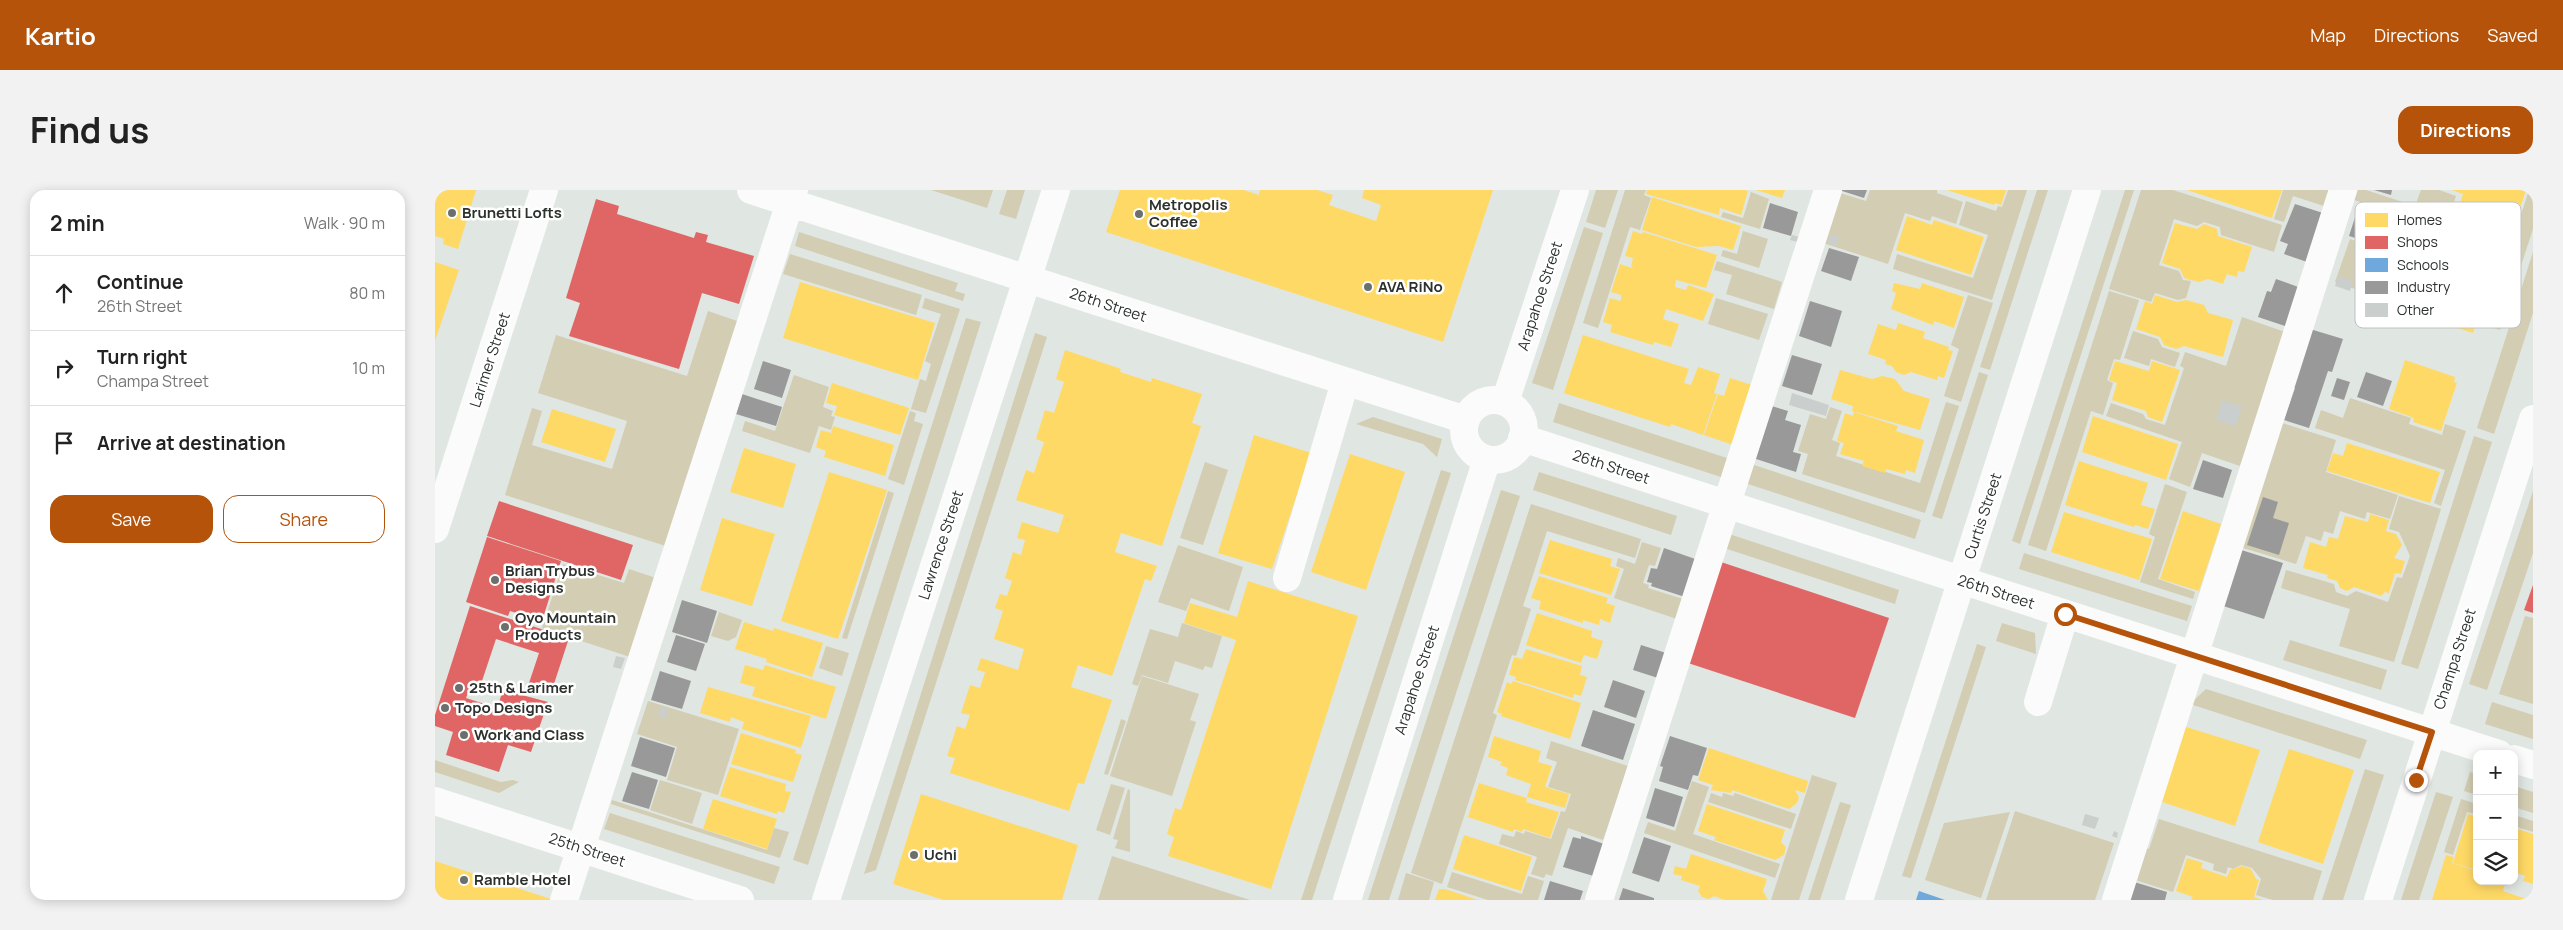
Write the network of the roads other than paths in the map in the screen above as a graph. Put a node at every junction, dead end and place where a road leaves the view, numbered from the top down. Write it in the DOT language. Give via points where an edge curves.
graph roads {
  1 [pos="545,190"];
  2 [pos="751,190"];
  3 [pos="1056,190"];
  4 [pos="1575,190"];
  5 [pos="1828,190"];
  6 [pos="2087,190"];
  7 [pos="2343,190"];
  8 [pos="792,196"];
  9 [pos="1027,279"];
  10 [pos="1345,382"];
  11 [pos="1505,402"];
  12 [pos="2533,419"];
  13 [pos="1466,420"];
  14 [pos="1523,438"];
  15 [pos="1487,459"];
  16 [pos="1727,504"];
  17 [pos="435,529"];
  18 [pos="1287,578"];
  19 [pos="1962,580"];
  20 [pos="2065,614"];
  21 [pos="2195,656"];
  22 [pos="2038,702"];
  23 [pos="2432,732"];
  24 [pos="2487,750"];
  25 [pos="2518,760"];
  26 [pos="2533,765"];
  27 [pos="435,801"];
  28 [pos="581,848"];
  29 [pos="564,900"];
  30 [pos="740,900"];
  31 [pos="826,900"];
  32 [pos="1347,900"];
  33 [pos="1599,900"];
  34 [pos="1859,900"];
  35 [pos="2116,900"];
  36 [pos="2378,900"];
  1 -- 17 [label="street, Larimer Street"];
  2 -- 8 [label="street, 26th Street"];
  3 -- 9 [label="street, Lawrence Street"];
  4 -- 11 [label="street, Arapahoe Street"];
  5 -- 16 [label="street"];
  6 -- 19 [label="street, Curtis Street"];
  7 -- 21 [label="street"];
  8 -- 9 [label="street, 26th Street"];
  8 -- 28 [label="street"];
  9 -- 10 [label="street, 26th Street"];
  9 -- 31 [label="street, Lawrence Street"];
  10 -- 13 [label="street, 26th Street"];
  10 -- 18 [label="street"];
  11 -- 13 [label="street" via="1487,401 1471,411"];
  11 -- 14 [label="street" via="1520,415 1524,424"];
  12 -- 23 [label="street, Champa Street"];
  13 -- 15 [label="street" via="1465,440 1478,455"];
  14 -- 15 [label="street" via="1507,457"];
  14 -- 16 [label="street, 26th Street"];
  15 -- 32 [label="street, Arapahoe Street"];
  16 -- 19 [label="street, 26th Street"];
  16 -- 33 [label="street"];
  19 -- 20 [label="street, 26th Street"];
  19 -- 34 [label="street, Curtis Street"];
  20 -- 21 [label="street, 26th Street"];
  20 -- 22 [label="street"];
  21 -- 23 [label="street, 26th Street"];
  21 -- 35 [label="street"];
  23 -- 24 [label="street, 26th Street"];
  23 -- 36 [label="street, Champa Street"];
  25 -- 26 [label="street"];
  27 -- 28 [label="street, 25th Street"];
  28 -- 29 [label="street"];
  28 -- 30 [label="street, 25th Street"];
}
